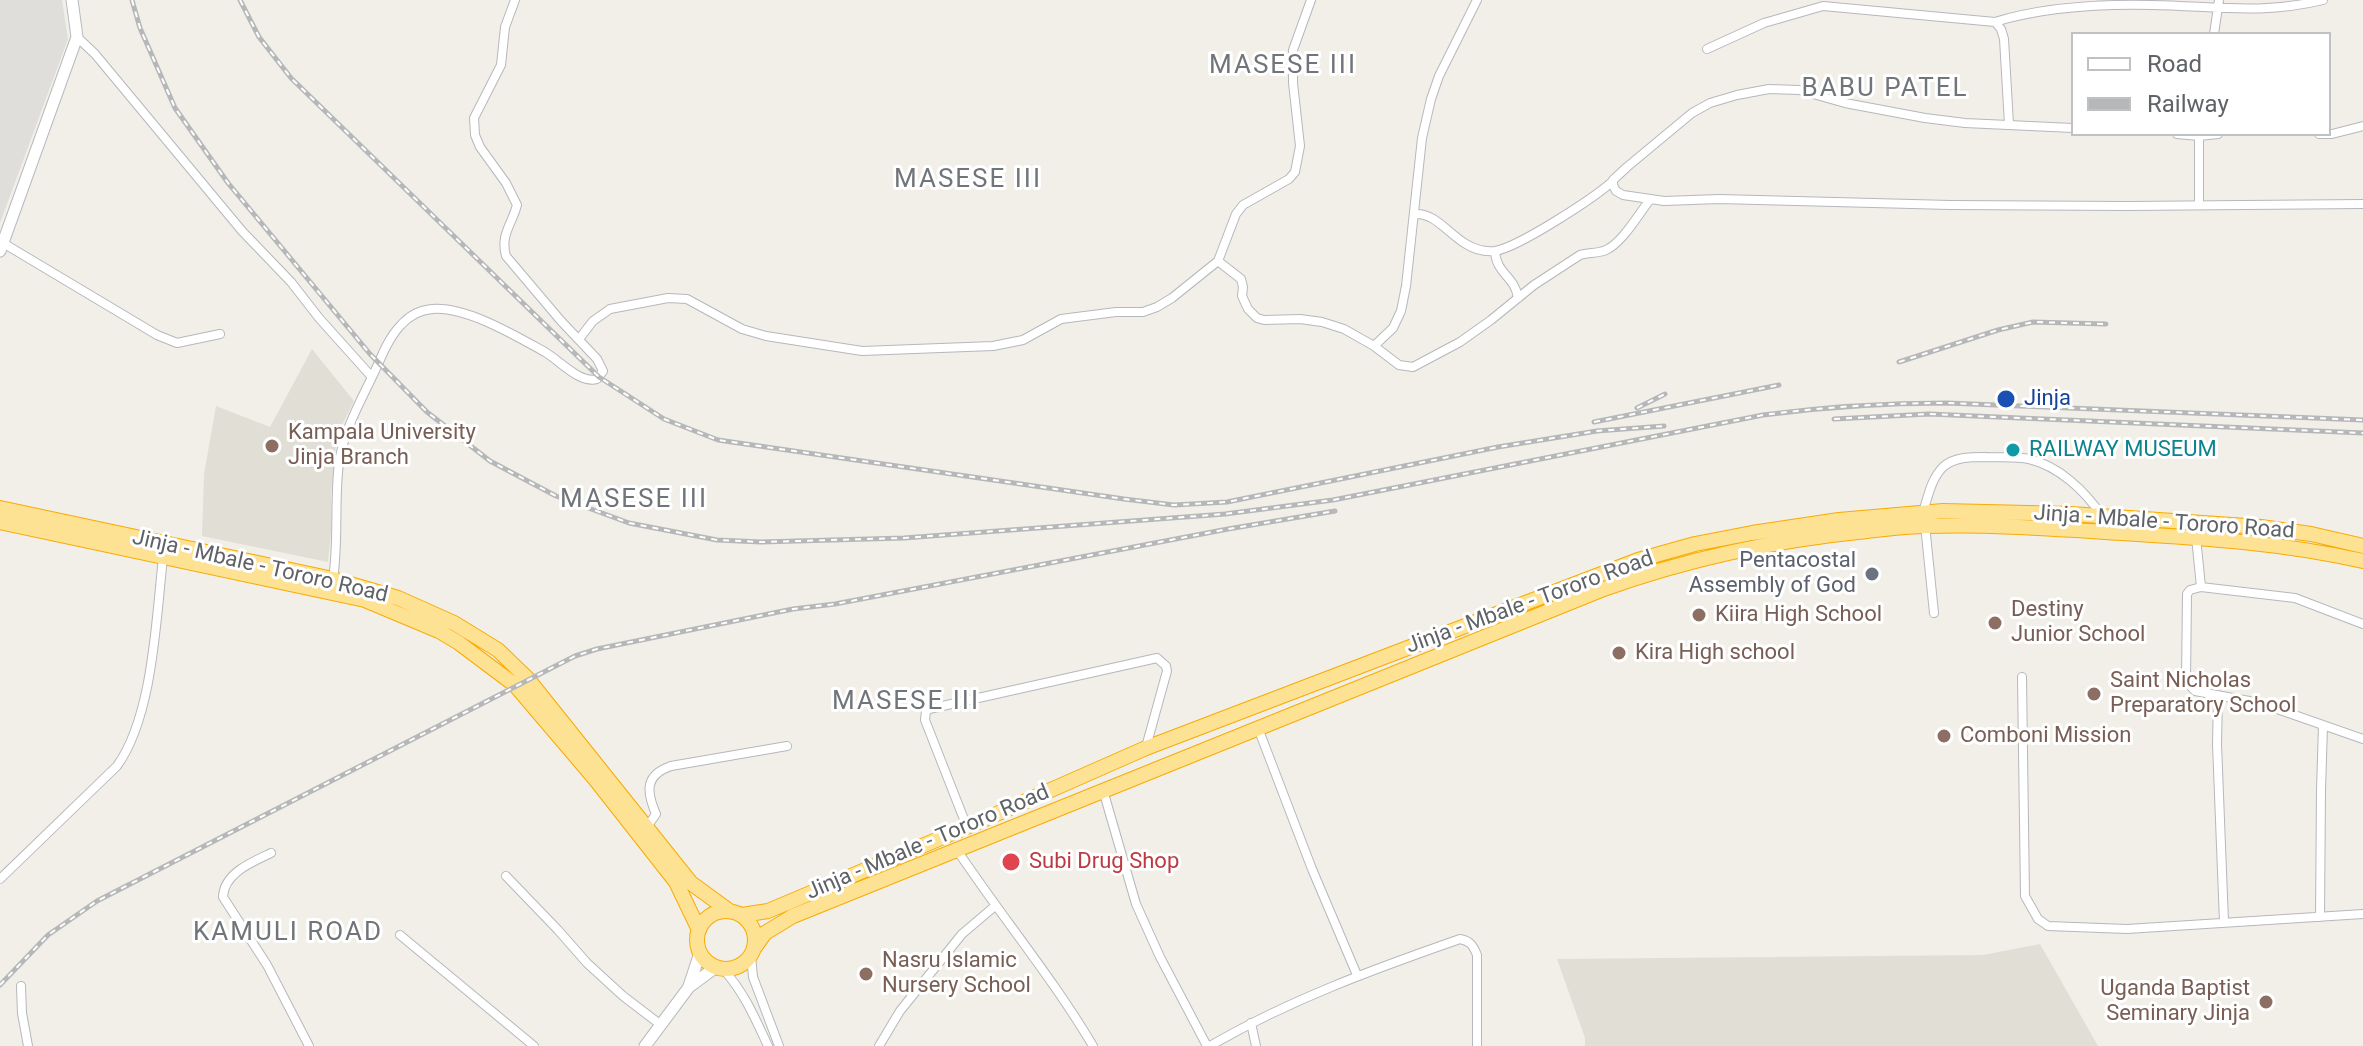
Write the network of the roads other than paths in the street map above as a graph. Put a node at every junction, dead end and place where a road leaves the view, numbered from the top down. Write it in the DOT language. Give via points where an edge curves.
graph roads {
  1 [pos="72,0"];
  2 [pos="515,0"];
  3 [pos="1311,0"];
  4 [pos="1477,0"];
  5 [pos="2323,0"];
  6 [pos="2218,5"];
  7 [pos="1995,22"];
  8 [pos="2214,32"];
  9 [pos="77,37"];
  10 [pos="1707,49"];
  11 [pos="2009,124"];
  12 [pos="2363,126"];
  13 [pos="2071,128"];
  14 [pos="2331,134"];
  15 [pos="2199,136"];
  16 [pos="1613,180"];
  17 [pos="1599,193"];
  18 [pos="1623,195"];
  19 [pos="1649,201"];
  20 [pos="2363,204"];
  21 [pos="2199,205"];
  22 [pos="1414,214"];
  23 [pos="1,247"];
  24 [pos="1495,251"];
  25 [pos="1218,261"];
  26 [pos="1518,298"];
  27 [pos="220,334"];
  28 [pos="579,339"];
  29 [pos="1374,346"];
  30 [pos="371,376"];
  31 [pos="0,508"];
  32 [pos="2102,516"];
  33 [pos="1924,519"];
  34 [pos="0,522"];
  35 [pos="2196,537"];
  36 [pos="2363,546"];
  37 [pos="163,558"];
  38 [pos="2363,561"];
  39 [pos="333,579"];
  40 [pos="2201,587"];
  41 [pos="1934,613"];
  42 [pos="2363,624"];
  43 [pos="2022,677"];
  44 [pos="2218,696"];
  45 [pos="2323,726"];
  46 [pos="1258,728"];
  47 [pos="2363,739"];
  48 [pos="787,746"];
  49 [pos="1146,748"];
  50 [pos="1103,790"];
  51 [pos="647,827"];
  52 [pos="967,827"];
  53 [pos="957,849"];
  54 [pos="271,853"];
  55 [pos="506,876"];
  56 [pos="0,879"];
  57 [pos="995,906"];
  58 [pos="735,912"];
  59 [pos="2363,914"];
  60 [pos="2320,917"];
  61 [pos="2224,922"];
  62 [pos="699,930"];
  63 [pos="400,935"];
  64 [pos="753,951"];
  65 [pos="700,953"];
  66 [pos="719,968"];
  67 [pos="1357,975"];
  68 [pos="21,986"];
  69 [pos="689,987"];
  70 [pos="1251,1023"];
  71 [pos="661,1025"];
  72 [pos="28,1046"];
  73 [pos="309,1046"];
  74 [pos="534,1046"];
  75 [pos="645,1046"];
  76 [pos="768,1046"];
  77 [pos="779,1046"];
  78 [pos="879,1046"];
  79 [pos="1093,1046"];
  80 [pos="1208,1046"];
  81 [pos="1256,1046"];
  82 [pos="1477,1046"];
  1 -- 9 [label="street"];
  2 -- 28 [label="street" via="505,27 501,65 474,118 475,135 517,205 505,233 506,256"];
  3 -- 25 [label="street" via="1293,50 1300,146 1295,172 1243,205"];
  4 -- 22 [label="street" via="1431,99"];
  5 -- 6 [label="street" via="2262,9"];
  6 -- 7 [label="street" via="2079,8"];
  6 -- 8 [label="street"];
  7 -- 10 [label="street" via="1823,6 1764,23"];
  7 -- 11 [label="street" via="2004,39"];
  9 -- 23 [label="street"];
  9 -- 30 [label="street"];
  11 -- 13 [label="street"];
  11 -- 16 [label="street" via="1925,118 1799,90 1769,89 1710,103 1692,113"];
  12 -- 14 [label="street"];
  15 -- 21 [label="street"];
  16 -- 17 [label="street"];
  16 -- 18 [label="street" via="1613,188"];
  17 -- 18 [label="street"];
  17 -- 24 [label="street"];
  18 -- 19 [label="street"];
  19 -- 21 [label="street"];
  19 -- 26 [label="street" via="1615,245 1580,255"];
  20 -- 21 [label="street"];
  22 -- 24 [label="street" via="1432,217 1475,249"];
  22 -- 29 [label="street" via="1401,311 1393,328"];
  23 -- 27 [label="street" via="177,343"];
  24 -- 26 [label="street" via="1497,265 1515,284"];
  25 -- 28 [label="street" via="1157,307 1061,319 1023,340 993,346 862,351 754,333 687,299 668,298 610,309"];
  25 -- 29 [label="street" via="1241,279 1242,296 1257,318 1322,322"];
  26 -- 29 [label="street" via="1460,342 1417,366 1399,365"];
  28 -- 30 [label="street" via="602,367 597,379 583,379 490,324 430,309 402,323"];
  30 -- 39 [label="street" via="339,461"];
  31 -- 39 [label="highway, Jinja - Mbale - Tororo Road"];
  32 -- 33 [label="highway, Jinja - Mbale - Tororo Road" via="1943,511"];
  32 -- 33 [label="street" via="2069,479 2029,459 1974,457 1945,465 1934,478"];
  32 -- 36 [label="highway, Jinja - Mbale - Tororo Road" via="2261,527"];
  33 -- 35 [label="highway, Jinja - Mbale - Tororo Road"];
  33 -- 41 [label="street"];
  33 -- 46 [label="highway, Jinja - Mbale - Tororo Road" via="1756,547 1645,574"];
  33 -- 49 [label="highway, Jinja - Mbale - Tororo Road" via="1839,520 1695,544 1638,560"];
  34 -- 37 [label="highway, Jinja - Mbale - Tororo Road"];
  35 -- 38 [label="highway, Jinja - Mbale - Tororo Road" via="2309,549"];
  35 -- 40 [label="street"];
  37 -- 56 [label="street" via="140,720 128,750"];
  37 -- 62 [label="highway, Jinja - Mbale - Tororo Road" via="365,600 459,643 515,685 595,779 676,882"];
  39 -- 51 [label="highway, Jinja - Mbale - Tororo Road" via="419,607 498,650 528,679"];
  40 -- 42 [label="street" via="2295,598"];
  40 -- 44 [label="street" via="2187,594 2186,681 2195,691"];
  43 -- 61 [label="street" via="2025,896 2038,919 2048,926 2127,929"];
  44 -- 45 [label="street" via="2260,703"];
  44 -- 61 [label="street"];
  45 -- 47 [label="street"];
  45 -- 60 [label="street"];
  46 -- 50 [label="highway, Jinja - Mbale - Tororo Road"];
  46 -- 67 [label="street"];
  48 -- 51 [label="street" via="658,770 648,793 656,814"];
  49 -- 52 [label="highway, Jinja - Mbale - Tororo Road"];
  49 -- 52 [label="street" via="1165,678 1166,666 1157,658 926,711"];
  50 -- 53 [label="highway, Jinja - Mbale - Tororo Road"];
  50 -- 80 [label="street" via="1136,904"];
  51 -- 58 [label="highway, Jinja - Mbale - Tororo Road" via="691,883"];
  52 -- 58 [label="highway, Jinja - Mbale - Tororo Road" via="768,911"];
  53 -- 57 [label="street"];
  53 -- 64 [label="highway, Jinja - Mbale - Tororo Road" via="793,916 765,933"];
  54 -- 73 [label="street" via="227,882 223,897 267,965"];
  55 -- 71 [label="street" via="587,963"];
  57 -- 78 [label="street" via="962,934"];
  57 -- 79 [label="street"];
  58 -- 62 [label="highway" via="715,912"];
  58 -- 64 [label="highway" via="754,929"];
  59 -- 60 [label="street"];
  60 -- 61 [label="street"];
  62 -- 65 [label="highway"];
  63 -- 74 [label="street"];
  64 -- 66 [label="highway" via="744,964"];
  64 -- 77 [label="street" via="753,977"];
  65 -- 66 [label="highway"];
  65 -- 69 [label="street"];
  66 -- 69 [label="street"];
  66 -- 76 [label="street" via="748,1002"];
  67 -- 70 [label="street"];
  67 -- 82 [label="street" via="1468,940 1477,955"];
  68 -- 72 [label="street"];
  69 -- 71 [label="street"];
  70 -- 80 [label="street"];
  70 -- 81 [label="street"];
  71 -- 75 [label="street"];
}
